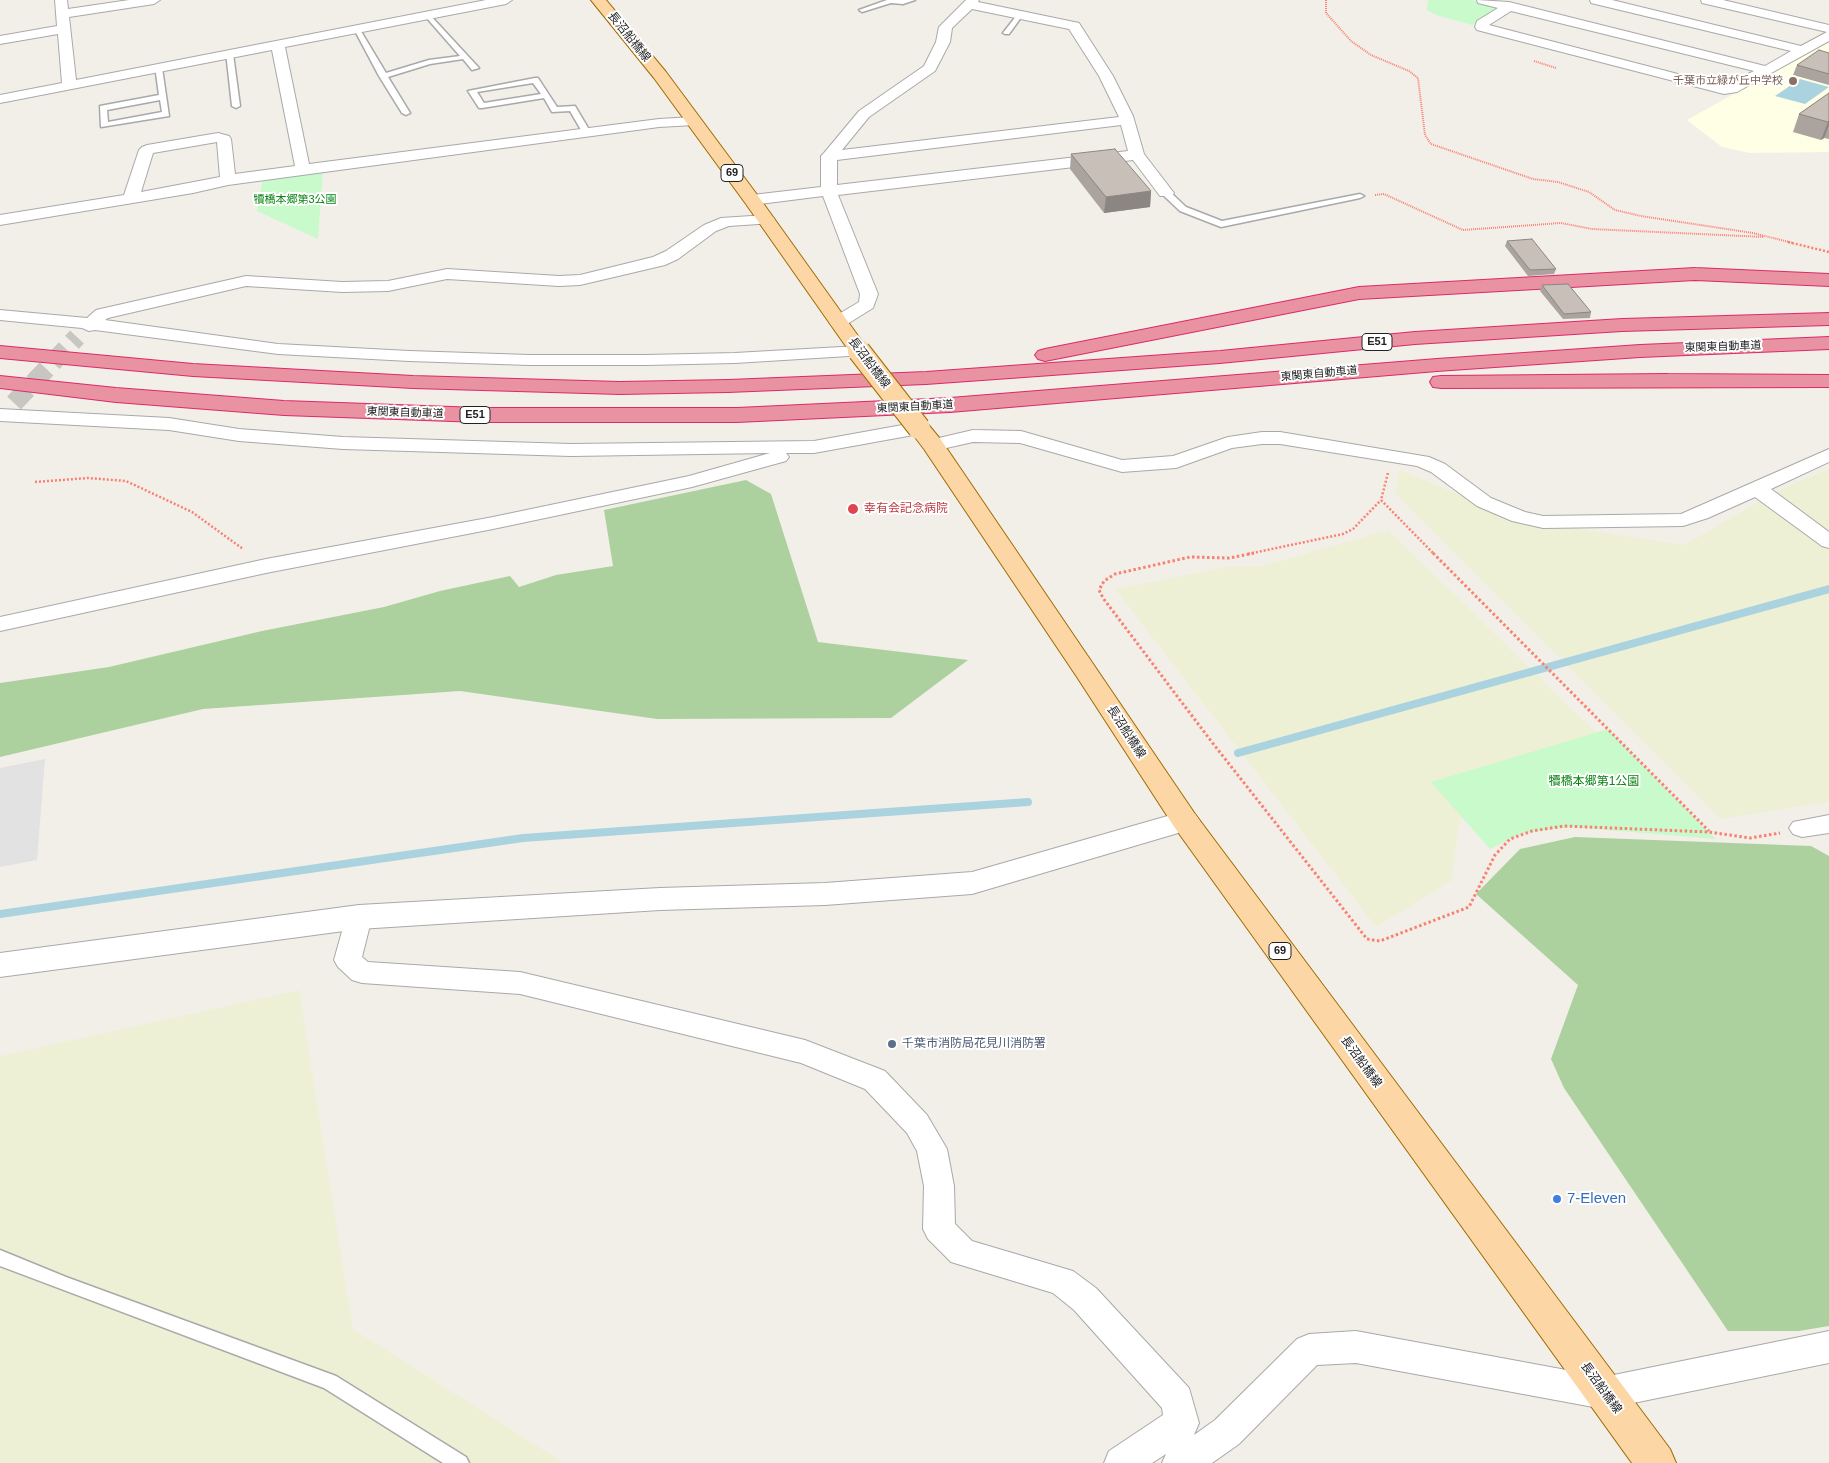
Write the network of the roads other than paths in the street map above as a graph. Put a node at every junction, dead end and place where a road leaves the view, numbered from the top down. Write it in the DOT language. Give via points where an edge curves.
graph roads {
  1 [pos="61,0"];
  2 [pos="154,0"];
  3 [pos="506,0"];
  4 [pos="598,0"];
  5 [pos="912,0"];
  6 [pos="1483,0"];
  7 [pos="1596,0"];
  8 [pos="1707,0"];
  9 [pos="971,2"];
  10 [pos="1509,6"];
  11 [pos="862,10"];
  12 [pos="62,14"];
  13 [pos="427,15"];
  14 [pos="1019,16"];
  15 [pos="357,29"];
  16 [pos="1829,29"];
  17 [pos="64,30"];
  18 [pos="1007,34"];
  19 [pos="1829,36"];
  20 [pos="0,40"];
  21 [pos="278,45"];
  22 [pos="1802,50"];
  23 [pos="229,54"];
  24 [pos="465,57"];
  25 [pos="158,68"];
  26 [pos="475,68"];
  27 [pos="1766,70"];
  28 [pos="383,76"];
  29 [pos="69,85"];
  30 [pos="545,96"];
  31 [pos="163,97"];
  32 [pos="0,99"];
  33 [pos="236,106"];
  34 [pos="406,113"];
  35 [pos="1127,120"];
  36 [pos="694,121"];
  37 [pos="588,133"];
  38 [pos="1137,155"];
  39 [pos="829,156"];
  40 [pos="303,170"];
  41 [pos="228,180"];
  42 [pos="829,191"];
  43 [pos="1166,193"];
  44 [pos="1360,196"];
  45 [pos="131,198"];
  46 [pos="752,200"];
  47 [pos="0,220"];
  48 [pos="767,220"];
  49 [pos="1829,280"];
  50 [pos="0,315"];
  51 [pos="1829,319"];
  52 [pos="838,322"];
  53 [pos="92,324"];
  54 [pos="77,338"];
  55 [pos="0,341"];
  56 [pos="1829,344"];
  57 [pos="859,351"];
  58 [pos="0,352"];
  59 [pos="310,377"];
  60 [pos="926,378"];
  61 [pos="1829,381"];
  62 [pos="0,382"];
  63 [pos="950,405"];
  64 [pos="5,411"];
  65 [pos="926,437"];
  66 [pos="814,448"];
  67 [pos="1829,455"];
  68 [pos="1758,489"];
  69 [pos="1829,542"];
  70 [pos="0,624"];
  71 [pos="1185,821"];
  72 [pos="1829,824"];
  73 [pos="1802,828"];
  74 [pos="359,916"];
  75 [pos="0,966"];
  76 [pos="0,1258"];
  77 [pos="1829,1347"];
  78 [pos="1604,1393"];
  79 [pos="460,1463"];
  80 [pos="1121,1463"];
  81 [pos="1179,1463"];
  82 [pos="1656,1463"];
  1 -- 12 [label="street"];
  2 -- 12 [label="street"];
  3 -- 13 [label="street"];
  4 -- 36 [label="main road, 長沼船橋線 / 69"];
  5 -- 11 [label="lane" via="891,1"];
  6 -- 10 [label="street"];
  7 -- 22 [label="street"];
  8 -- 16 [label="street"];
  9 -- 14 [label="street"];
  9 -- 39 [label="street" via="946,27 943,42 930,68 864,114"];
  10 -- 27 [label="street"];
  10 -- 27 [label="street" via="1482,27 1716,89 1732,89"];
  12 -- 17 [label="street"];
  13 -- 15 [label="street"];
  13 -- 24 [label="lane"];
  14 -- 18 [label="lane"];
  14 -- 35 [label="street" via="1074,26 1106,76"];
  15 -- 21 [label="street"];
  15 -- 28 [label="lane"];
  17 -- 20 [label="street"];
  17 -- 29 [label="street"];
  19 -- 22 [label="street"];
  21 -- 23 [label="street"];
  21 -- 40 [label="street"];
  22 -- 27 [label="street"];
  23 -- 25 [label="street"];
  23 -- 33 [label="lane"];
  24 -- 26 [label="lane"];
  24 -- 28 [label="lane" via="429,62"];
  25 -- 29 [label="street"];
  25 -- 31 [label="lane"];
  28 -- 34 [label="lane"];
  29 -- 32 [label="street"];
  30 -- 30 [label="lane" via="535,80 472,91 482,106"];
  30 -- 37 [label="lane" via="555,110 572,108"];
  31 -- 31 [label="lane" via="166,114 104,125 103,108"];
  35 -- 38 [label="street"];
  35 -- 39 [label="street"];
  36 -- 37 [label="street"];
  36 -- 46 [label="main road, 長沼船橋線 / 69"];
  37 -- 40 [label="street"];
  38 -- 42 [label="street"];
  38 -- 43 [label="street"];
  39 -- 42 [label="street"];
  40 -- 41 [label="street"];
  41 -- 45 [label="street"];
  41 -- 45 [label="street" via="224,138 147,150"];
  42 -- 46 [label="street"];
  42 -- 52 [label="street" via="869,294 867,304"];
  43 -- 44 [label="lane" via="1182,209 1221,224"];
  45 -- 47 [label="street"];
  46 -- 48 [label="main road, 長沼船橋線 / 69"];
  48 -- 52 [label="main road, 長沼船橋線 / 69"];
  48 -- 53 [label="street" via="727,222 710,228 672,255 580,280 447,274 388,286 342,287 246,280 102,314"];
  49 -- 60 [label="highway" via="1695,274 1359,293"];
  50 -- 53 [label="street"];
  51 -- 60 [label="highway, 東関東自動車道 / E51" via="1622,325 1415,338 1220,357"];
  52 -- 57 [label="main road, 長沼船橋線 / 69"];
  53 -- 54 [label="street"];
  53 -- 57 [label="street" via="278,349 419,357 656,360"];
  55 -- 59 [label="highway"];
  56 -- 63 [label="highway, 東関東自動車道 / E51" via="1640,351"];
  57 -- 65 [label="main road, 長沼船橋線 / 69, bridge"];
  58 -- 59 [label="highway, 東関東自動車道 / E51"];
  59 -- 60 [label="highway, 東関東自動車道 / E51" via="620,388"];
  61 -- 63 [label="highway" via="1456,382 1046,405"];
  62 -- 63 [label="highway, 東関東自動車道 / E51" via="284,408 480,415 737,415"];
  64 -- 66 [label="street" via="169,424 239,435 343,443 571,450"];
  65 -- 66 [label="street"];
  65 -- 68 [label="street" via="1021,437 1122,466 1176,462 1228,443 1280,438 1422,462 1438,468 1484,502 1519,517 1543,522 1683,520"];
  65 -- 71 [label="main road, 長沼船橋線 / 69" via="1081,662"];
  66 -- 70 [label="street" via="692,481 266,566"];
  67 -- 68 [label="street"];
  68 -- 69 [label="street"];
  71 -- 74 [label="street" via="972,883 825,894 660,899"];
  71 -- 78 [label="main road, 長沼船橋線 / 69"];
  72 -- 73 [label="street"];
  74 -- 75 [label="street"];
  74 -- 80 [label="street" via="348,960 362,972 520,983 805,1052 875,1080 917,1124 932,1149 939,1186 939,1229 962,1252 1062,1281 1085,1299 1177,1400 1182,1423"];
  76 -- 79 [label="lane" via="330,1382"];
  77 -- 78 [label="street"];
  78 -- 81 [label="street" via="1356,1347 1309,1350 1227,1432"];
  78 -- 82 [label="main road, 長沼船橋線 / 69"];
}
